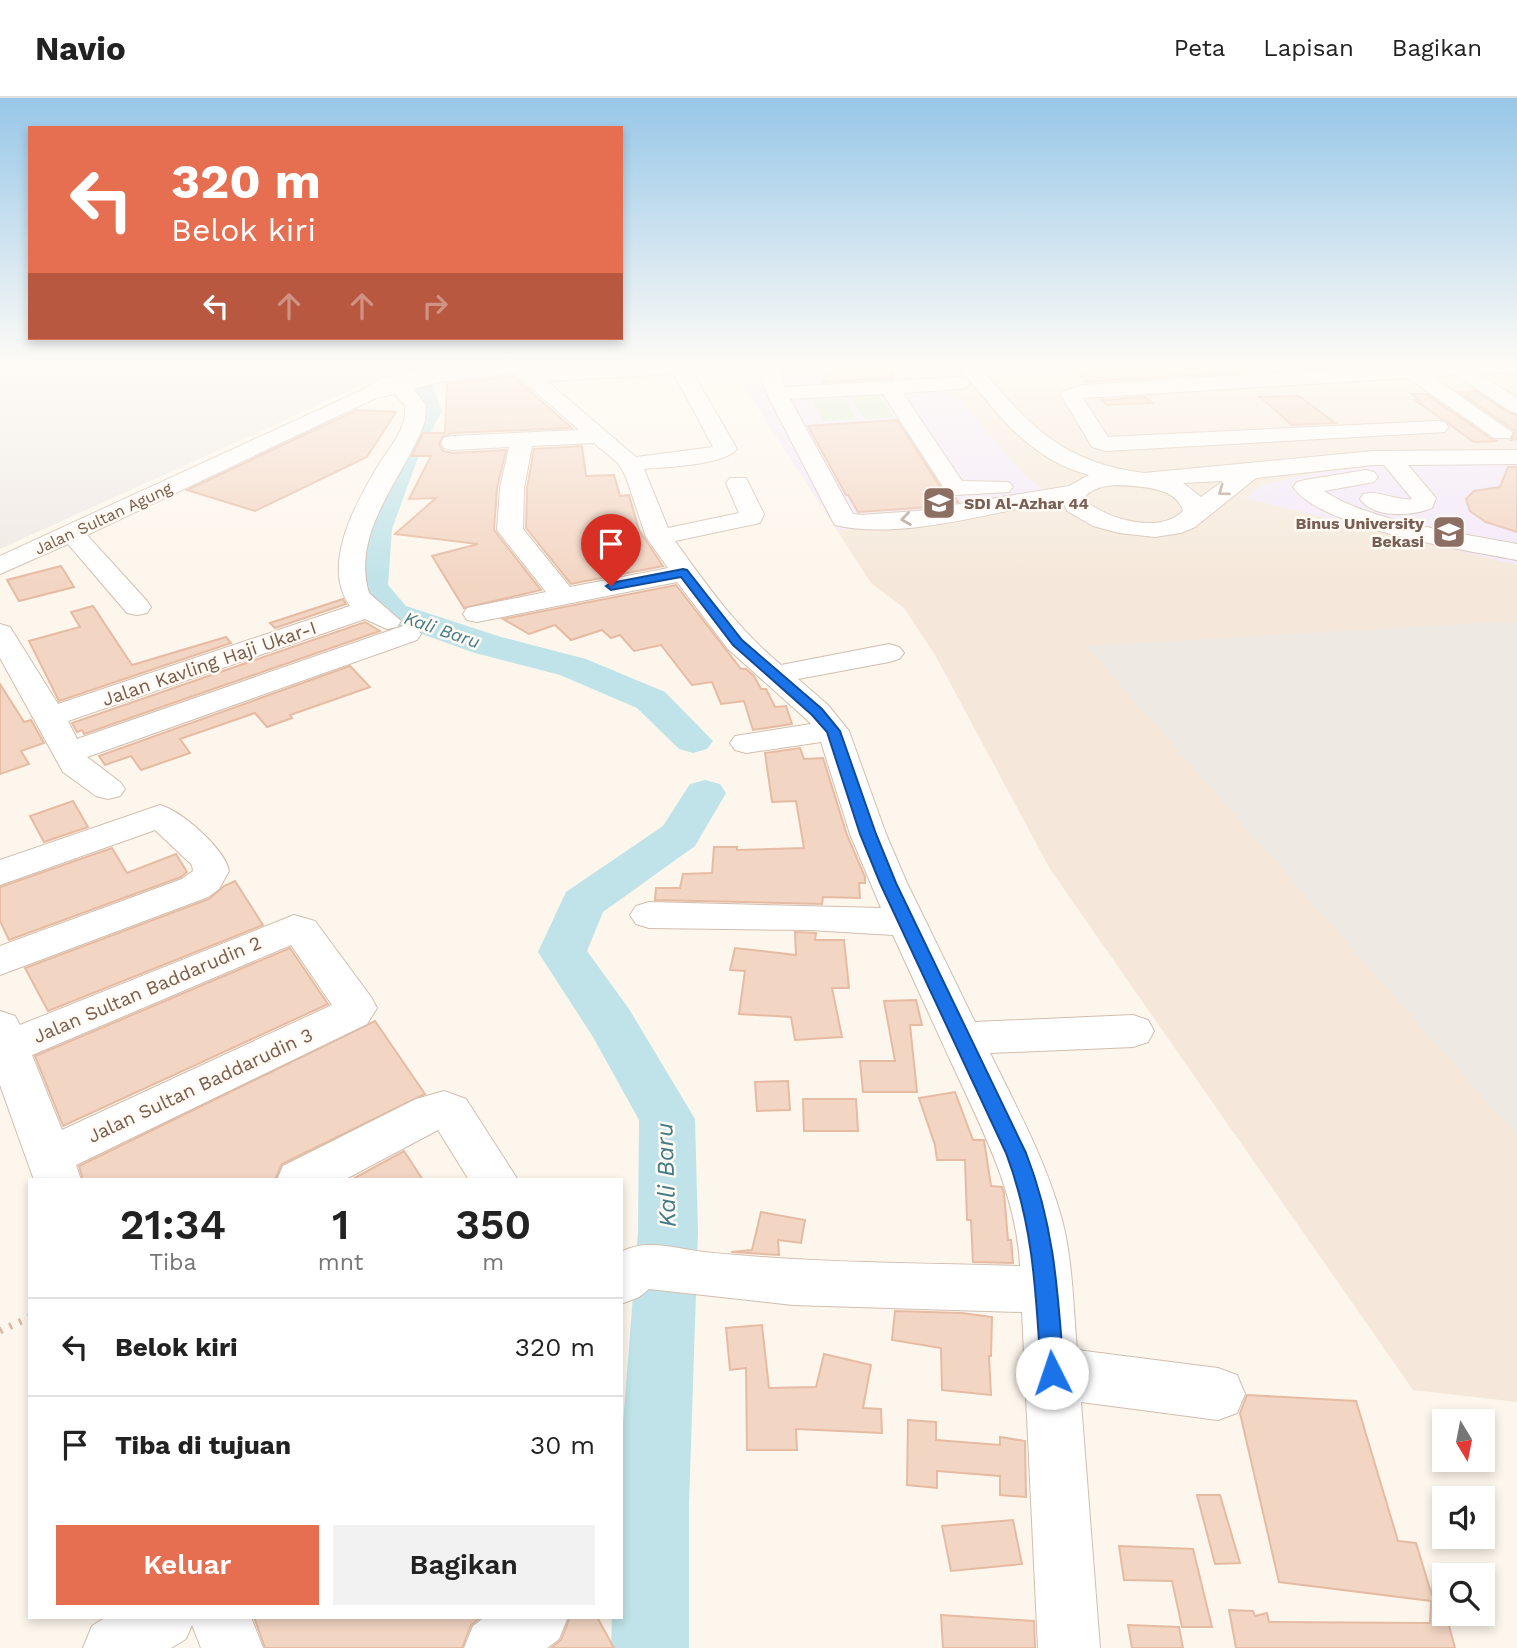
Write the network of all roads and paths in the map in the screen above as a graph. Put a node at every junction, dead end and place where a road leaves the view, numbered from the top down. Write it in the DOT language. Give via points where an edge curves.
graph roads {
  1 [pos="274,437"];
  2 [pos="405,437"];
  3 [pos="574,437"];
  4 [pos="602,437"];
  5 [pos="719,437"];
  6 [pos="800,437"];
  7 [pos="922,437"];
  8 [pos="1016,437"];
  9 [pos="1030,437"];
  10 [pos="1097,437"];
  11 [pos="1209,437"];
  12 [pos="522,440"];
  13 [pos="452,443"];
  14 [pos="1517,457"];
  15 [pos="631,464"];
  16 [pos="1381,466"];
  17 [pos="1086,468"];
  18 [pos="1250,472"];
  19 [pos="1517,477"];
  20 [pos="1133,478"];
  21 [pos="1050,479"];
  22 [pos="737,483"];
  23 [pos="1378,511"];
  24 [pos="1195,512"];
  25 [pos="71,532"];
  26 [pos="659,537"];
  27 [pos="1517,552"];
  28 [pos="0,566"];
  29 [pos="683,573"];
  30 [pos="564,596"];
  31 [pos="137,607"];
  32 [pos="368,609"];
  33 [pos="477,614"];
  34 [pos="0,633"];
  35 [pos="889,653"];
  36 [pos="210,663"];
  37 [pos="11,675"];
  38 [pos="773,676"];
  39 [pos="240,692"];
  40 [pos="50,717"];
  41 [pos="834,731"];
  42 [pos="746,743"];
  43 [pos="67,753"];
  44 [pos="108,789"];
  45 [pos="0,873"];
  46 [pos="649,915"];
  47 [pos="905,922"];
  48 [pos="285,931"];
  49 [pos="0,961"];
  50 [pos="1133,1031"];
  51 [pos="2,1032"];
  52 [pos="962,1038"];
  53 [pos="53,1168"];
  54 [pos="304,1178"];
  55 [pos="494,1178"];
  56 [pos="632,1273"];
  57 [pos="1046,1290"];
  58 [pos="28,1318"];
  59 [pos="0,1332"];
  60 [pos="1052,1373"];
  61 [pos="1218,1394"];
  62 [pos="161,1619"];
  63 [pos="221,1619"];
  64 [pos="534,1619"];
  65 [pos="114,1648"];
  66 [pos="232,1648"];
  67 [pos="495,1648"];
  68 [pos="1069,1648"];
  1 -- 25 [label="street, Jalan Sultan Agung"];
  2 -- 32 [label="street" via="370,506 350,564 355,595"];
  3 -- 12 [label="street"];
  4 -- 15 [label="street"];
  5 -- 15 [label="street" via="726,449 719,453"];
  21 -- 6 [label="street, one-way" via="908,519 850,523 843,520"];
  7 -- 21 [label="street" via="956,488"];
  8 -- 21 [label="street"];
  9 -- 17 [label="street" via="1055,455"];
  10 -- 11 [label="street" via="1106,444"];
  12 -- 13 [label="street"];
  12 -- 30 [label="street" via="512,488 510,530"];
  14 -- 16 [label="street"];
  15 -- 26 [label="street"];
  16 -- 18 [label="street"];
  16 -- 19 [label="street"];
  16 -- 23 [label="street" via="1363,485"];
  16 -- 23 [label="street" via="1424,498 1417,506"];
  16 -- 23 [label="street" via="1305,487 1322,501"];
  17 -- 20 [label="street"];
  17 -- 21 [label="street" via="1085,474 1074,478"];
  18 -- 20 [label="street"];
  18 -- 24 [label="street, one-way"];
  20 -- 21 [label="street" via="1079,487"];
  20 -- 24 [label="street" via="1186,494 1196,506"];
  21 -- 24 [label="street" via="1090,516 1126,528 1178,525"];
  22 -- 26 [label="street" via="751,518"];
  23 -- 27 [label="street"];
  25 -- 28 [label="street, Jalan Sultan Agung"];
  25 -- 31 [label="street"];
  26 -- 29 [label="street"];
  29 -- 30 [label="street"];
  29 -- 38 [label="street" via="731,635"];
  30 -- 33 [label="street"];
  32 -- 36 [label="street, Jalan Kavling Haji Ukar-I"];
  32 -- 39 [label="street" via="407,634"];
  34 -- 37 [label="street"];
  35 -- 38 [label="street"];
  36 -- 39 [label="street"];
  36 -- 40 [label="street, Jalan Kavling Haji Ukar-I"];
  37 -- 40 [label="street"];
  38 -- 41 [label="street"];
  39 -- 43 [label="street"];
  40 -- 43 [label="street"];
  41 -- 42 [label="street"];
  41 -- 47 [label="street" via="868,834"];
  43 -- 44 [label="street" via="78,769"];
  45 -- 49 [label="street" via="160,816 209,861 211,874 195,888"];
  46 -- 47 [label="street"];
  47 -- 52 [label="street"];
  48 -- 51 [label="street, Jalan Sultan Baddarudin 2"];
  48 -- 53 [label="street, Jalan Sultan Baddarudin 3" via="301,930 354,1003 352,1013"];
  50 -- 52 [label="street"];
  51 -- 53 [label="street"];
  52 -- 57 [label="street" via="1029,1187 1042,1242"];
  54 -- 55 [label="street" via="444,1109"];
  56 -- 57 [label="street"];
  57 -- 60 [label="street"];
  58 -- 59 [label="path"];
  60 -- 61 [label="street"];
  60 -- 68 [label="street"];
  62 -- 65 [label="street"];
  63 -- 66 [label="street"];
  64 -- 67 [label="street"];
}
